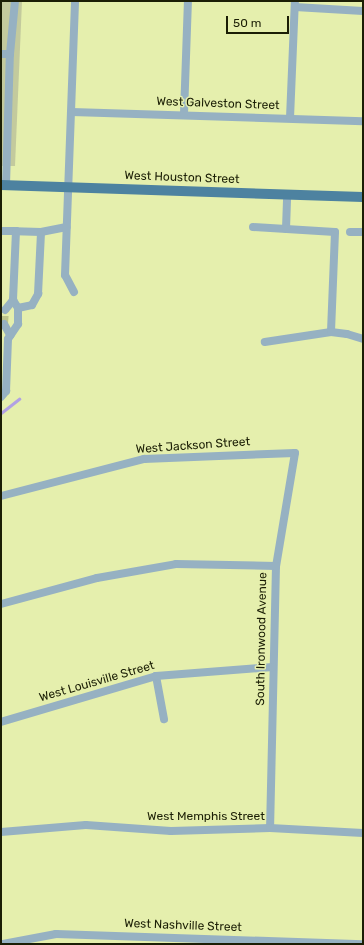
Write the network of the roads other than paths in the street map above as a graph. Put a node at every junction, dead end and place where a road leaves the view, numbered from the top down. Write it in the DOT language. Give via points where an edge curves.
graph roads {
  1 [pos="15,1"];
  2 [pos="75,1"];
  3 [pos="188,1"];
  4 [pos="295,4"];
  5 [pos="363,11"];
  6 [pos="1,54"];
  7 [pos="10,54"];
  8 [pos="72,112"];
  9 [pos="184,114"];
  10 [pos="290,118"];
  11 [pos="363,121"];
  12 [pos="4,185"];
  13 [pos="69,187"];
  14 [pos="287,194"];
  15 [pos="363,197"];
  16 [pos="67,227"];
  17 [pos="253,227"];
  18 [pos="286,229"];
  19 [pos="1,231"];
  20 [pos="16,231"];
  21 [pos="41,232"];
  22 [pos="350,232"];
  23 [pos="363,232"];
  24 [pos="74,292"];
  25 [pos="13,300"];
  26 [pos="18,308"];
  27 [pos="5,310"];
  28 [pos="4,324"];
  29 [pos="331,332"];
  30 [pos="10,335"];
  31 [pos="363,340"];
  32 [pos="266,342"];
  33 [pos="1,397"];
  34 [pos="294,453"];
  35 [pos="1,496"];
  36 [pos="276,566"];
  37 [pos="1,604"];
  38 [pos="273,667"];
  39 [pos="156,676"];
  40 [pos="164,718"];
  41 [pos="1,722"];
  42 [pos="270,828"];
  43 [pos="1,832"];
  44 [pos="363,833"];
  45 [pos="3,944"];
  46 [pos="363,944"];
  1 -- 7 [label="street"];
  2 -- 8 [label="street"];
  3 -- 9 [label="street"];
  4 -- 5 [label="street"];
  4 -- 10 [label="street"];
  6 -- 7 [label="street"];
  7 -- 12 [label="street"];
  8 -- 9 [label="street, West Galveston Street"];
  8 -- 13 [label="street"];
  9 -- 10 [label="street, West Galveston Street"];
  10 -- 11 [label="street, West Galveston Street"];
  12 -- 13 [label="main road, West Houston Street"];
  13 -- 14 [label="main road, West Houston Street"];
  13 -- 16 [label="street"];
  14 -- 15 [label="main road, West Houston Street"];
  14 -- 18 [label="street"];
  16 -- 21 [label="street"];
  16 -- 24 [label="street" via="65,275"];
  17 -- 18 [label="street"];
  18 -- 29 [label="street" via="335,232"];
  19 -- 20 [label="street"];
  20 -- 21 [label="street"];
  20 -- 25 [label="street"];
  21 -- 26 [label="street" via="38,294 32,306"];
  22 -- 23 [label="street"];
  25 -- 26 [label="street"];
  25 -- 27 [label="street"];
  26 -- 30 [label="street" via="18,324"];
  28 -- 30 [label="street"];
  29 -- 31 [label="street"];
  29 -- 32 [label="street"];
  30 -- 33 [label="street" via="6,391"];
  34 -- 35 [label="street, West Jackson Street" via="144,459"];
  34 -- 36 [label="street, South Ironwood Avenue"];
  36 -- 37 [label="street" via="176,564 97,578"];
  36 -- 38 [label="street, South Ironwood Avenue"];
  38 -- 39 [label="street, West Louisville Street"];
  38 -- 42 [label="street, South Ironwood Avenue"];
  39 -- 40 [label="street"];
  39 -- 41 [label="street, West Louisville Street"];
  42 -- 43 [label="street, West Memphis Street" via="171,831 86,825"];
  42 -- 44 [label="street, West Memphis Street"];
  45 -- 46 [label="street, West Nashville Street" via="56,934"];
}
